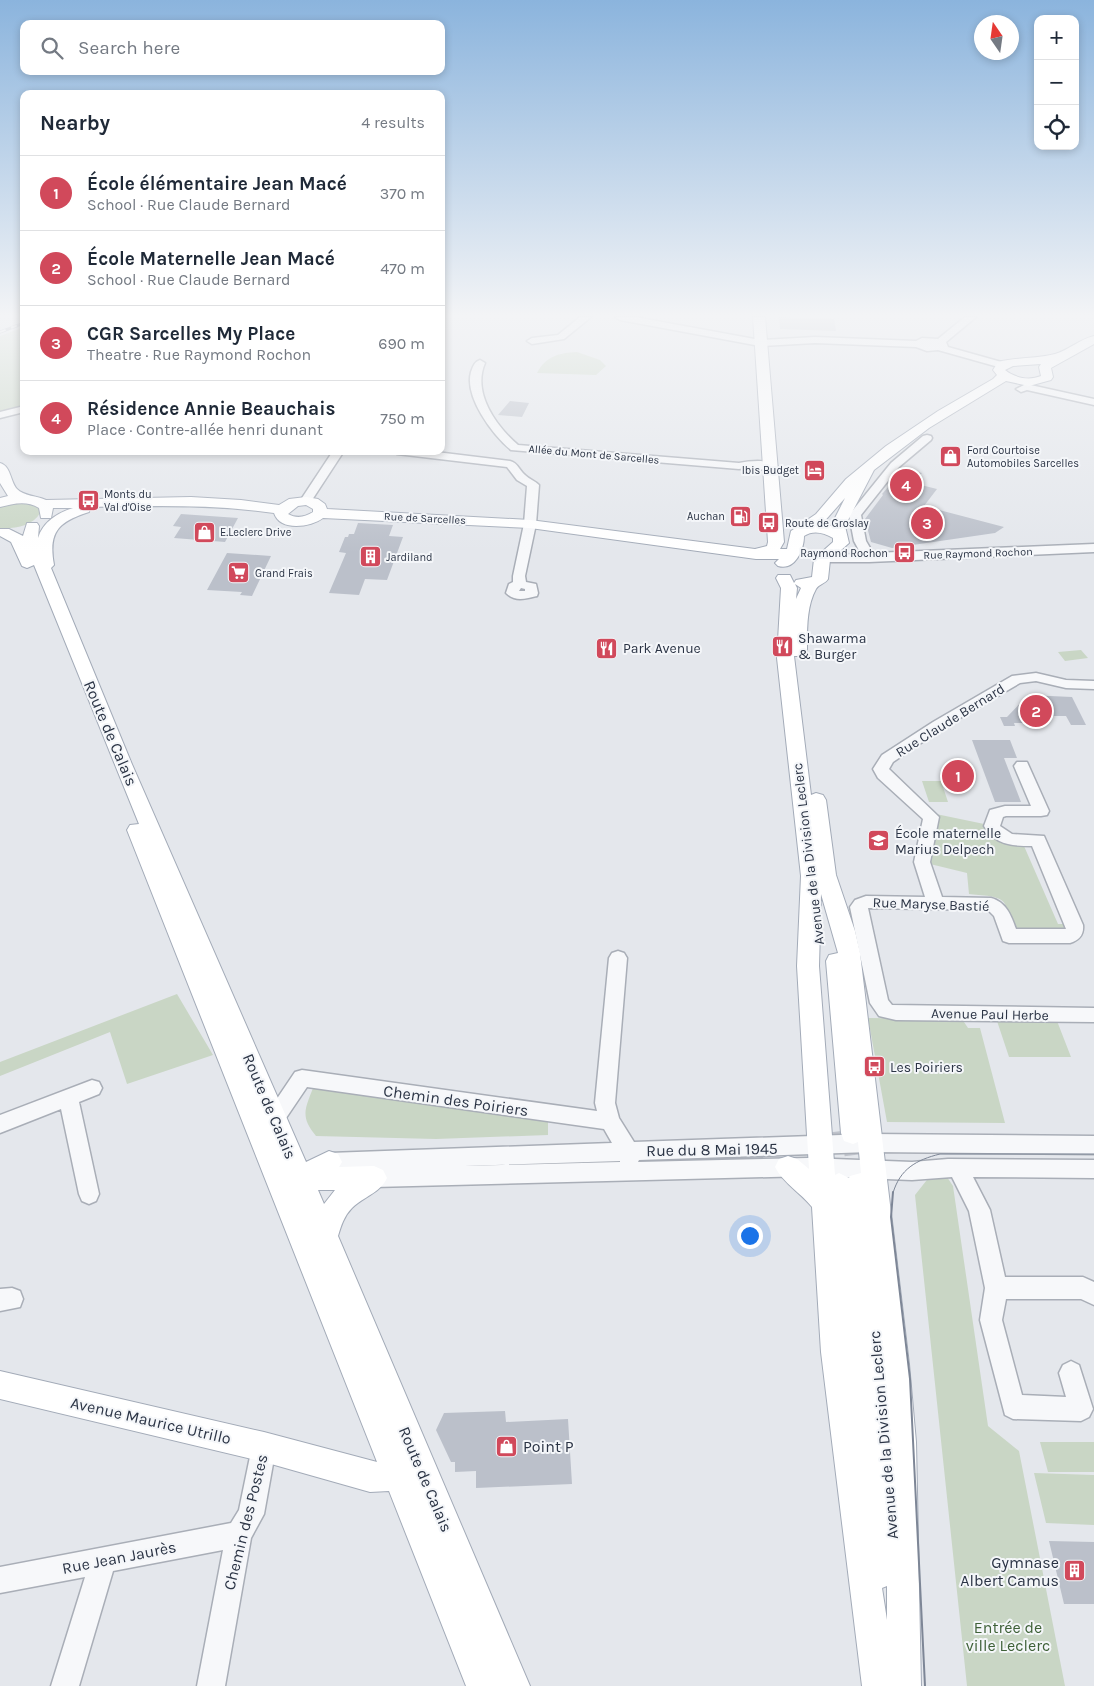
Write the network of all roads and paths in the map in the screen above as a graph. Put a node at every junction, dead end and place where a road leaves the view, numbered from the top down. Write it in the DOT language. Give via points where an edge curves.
graph roads {
  1 [pos="479,396"];
  2 [pos="765,396"];
  3 [pos="974,396"];
  4 [pos="986,396"];
  5 [pos="1065,396"];
  6 [pos="1094,402"];
  7 [pos="960,404"];
  8 [pos="20,410"];
  9 [pos="0,415"];
  10 [pos="928,438"];
  11 [pos="336,455"];
  12 [pos="432,455"];
  13 [pos="771,466"];
  14 [pos="0,467"];
  15 [pos="867,470"];
  16 [pos="23,499"];
  17 [pos="158,500"];
  18 [pos="306,501"];
  19 [pos="0,502"];
  20 [pos="281,510"];
  21 [pos="320,513"];
  22 [pos="41,516"];
  23 [pos="775,521"];
  24 [pos="530,524"];
  25 [pos="2,532"];
  26 [pos="800,537"];
  27 [pos="837,541"];
  28 [pos="1094,548"];
  29 [pos="756,554"];
  30 [pos="866,558"];
  31 [pos="822,559"];
  32 [pos="780,573"];
  33 [pos="812,582"];
  34 [pos="520,584"];
  35 [pos="53,596"];
  36 [pos="1094,685"];
  37 [pos="1022,766"];
  38 [pos="818,876"];
  39 [pos="936,903"];
  40 [pos="618,958"];
  41 [pos="886,1011"];
  42 [pos="1094,1015"];
  43 [pos="92,1088"];
  44 [pos="68,1098"];
  45 [pos="275,1118"];
  46 [pos="610,1121"];
  47 [pos="0,1124"];
  48 [pos="1094,1145"];
  49 [pos="290,1153"];
  50 [pos="629,1161"];
  51 [pos="329,1162"];
  52 [pos="844,1163"];
  53 [pos="788,1167"];
  54 [pos="961,1168"];
  55 [pos="1094,1169"];
  56 [pos="374,1178"];
  57 [pos="290,1184"];
  58 [pos="89,1194"];
  59 [pos="325,1236"];
  60 [pos="996,1288"];
  61 [pos="1094,1294"];
  62 [pos="1071,1374"];
  63 [pos="0,1384"];
  64 [pos="264,1447"];
  65 [pos="405,1461"];
  66 [pos="239,1534"];
  67 [pos="103,1560"];
  68 [pos="0,1580"];
  69 [pos="65,1686"];
  70 [pos="211,1686"];
  71 [pos="483,1686"];
  72 [pos="514,1686"];
  73 [pos="881,1686"];
  74 [pos="904,1686"];
  1 -- 13 [label="street, Allée du Mont de Sarcelles" via="489,416 515,448"];
  2 -- 13 [label="main road"];
  3 -- 7 [label="main road"];
  4 -- 7 [label="main road"];
  5 -- 6 [label="street"];
  7 -- 15 [label="main road" via="914,431"];
  8 -- 9 [label="street"];
  10 -- 30 [label="street" via="895,465 855,515"];
  11 -- 18 [label="street"];
  12 -- 24 [label="street" via="510,464 521,478 533,485"];
  13 -- 23 [label="main road"];
  14 -- 16 [label="main road" via="11,492"];
  15 -- 26 [label="main road" via="849,484 822,518"];
  15 -- 27 [label="main road" via="840,521"];
  16 -- 19 [label="main road"];
  16 -- 22 [label="main road" via="36,500"];
  17 -- 20 [label="main road" via="221,502"];
  17 -- 22 [label="main road" via="103,503"];
  17 -- 35 [label="main road" via="94,506 54,523 48,530 42,549"];
  18 -- 20 [label="main road" via="294,502"];
  18 -- 21 [label="main road" via="317,504"];
  20 -- 21 [label="main road" via="283,518 292,521 312,519"];
  21 -- 24 [label="main road, Rue de Sarcelles"];
  22 -- 25 [label="main road"];
  22 -- 35 [label="main road, Route de Calais" via="30,537"];
  23 -- 26 [label="main road" via="779,532"];
  23 -- 29 [label="main road" via="775,547"];
  24 -- 29 [label="main road"];
  24 -- 34 [label="street" via="518,576"];
  25 -- 57 [label="main road, Route de Calais" via="15,537 19,546"];
  26 -- 27 [label="main road" via="825,530"];
  26 -- 29 [label="main road"];
  26 -- 32 [label="main road"];
  27 -- 30 [label="street, Rue Raymond Rochon" via="847,554"];
  27 -- 31 [label="main road"];
  28 -- 30 [label="street, Rue Raymond Rochon"];
  29 -- 32 [label="main road" via="769,560"];
  30 -- 31 [label="street, Rue Raymond Rochon"];
  31 -- 33 [label="main road, Avenue de la Division Leclerc" via="821,577"];
  32 -- 33 [label="main road" via="798,582"];
  32 -- 38 [label="main road, Avenue de la Division Leclerc" via="789,588 785,658"];
  33 -- 38 [label="main road, Avenue de la Division Leclerc" via="805,597 799,630 799,656"];
  35 -- 45 [label="main road, Route de Calais"];
  36 -- 39 [label="street, Rue Claude Bernard" via="1066,684 1036,677 1017,679 938,725 882,764 883,774 931,817 922,869"];
  37 -- 39 [label="street, Rue Maryse Bastié" via="1041,811 1005,811 996,814 992,826 1007,840 1038,840 1075,931 1070,936 1009,936 997,906"];
  38 -- 52 [label="main road" via="808,966 816,1096"];
  38 -- 52 [label="main road" via="842,924 849,953 870,1129"];
  39 -- 41 [label="street, Rue Maryse Bastié" via="866,902 859,907 879,1003"];
  40 -- 46 [label="street" via="605,1103"];
  41 -- 42 [label="street, Avenue Paul Herbe"];
  43 -- 44 [label="street"];
  44 -- 47 [label="street"];
  44 -- 58 [label="street"];
  45 -- 46 [label="street, Chemin des Poiriers" via="302,1078"];
  45 -- 49 [label="main road, Route de Calais"];
  46 -- 50 [label="street"];
  48 -- 52 [label="street, Rue du 8 Mai 1945"];
  49 -- 51 [label="main road"];
  49 -- 57 [label="main road, Route de Calais"];
  50 -- 51 [label="street, Rue du 8 Mai 1945"];
  50 -- 52 [label="street, Rue du 8 Mai 1945"];
  50 -- 53 [label="street, Rue du 8 Mai 1945"];
  50 -- 56 [label="street, Rue du 8 Mai 1945"];
  51 -- 57 [label="main road"];
  52 -- 53 [label="street, Rue du 8 Mai 1945"];
  52 -- 53 [label="main road" via="819,1195"];
  52 -- 54 [label="street, Rue du 8 Mai 1945" via="912,1171"];
  52 -- 73 [label="main road, Avenue de la Division Leclerc" via="873,1516"];
  52 -- 74 [label="main road, Avenue de la Division Leclerc" via="881,1402"];
  54 -- 55 [label="street, Rue du 8 Mai 1945"];
  54 -- 60 [label="street" via="978,1210"];
  56 -- 57 [label="main road"];
  56 -- 59 [label="main road" via="338,1203"];
  57 -- 59 [label="main road, Route de Calais"];
  57 -- 65 [label="main road, Route de Calais"];
  59 -- 65 [label="main road, Route de Calais"];
  60 -- 61 [label="street" via="1083,1288"];
  60 -- 62 [label="street" via="992,1320 1013,1407 1081,1409"];
  63 -- 64 [label="main road, Avenue Maurice Utrillo"];
  64 -- 65 [label="main road, Avenue Maurice Utrillo" via="370,1477 382,1478"];
  64 -- 66 [label="street, Chemin des Postes" via="251,1514"];
  65 -- 71 [label="main road, Route de Calais"];
  65 -- 72 [label="main road, Route de Calais"];
  66 -- 67 [label="street, Rue Jean Jaurès"];
  66 -- 70 [label="street, Chemin des Postes"];
  67 -- 68 [label="street, Rue Jean Jaurès"];
  67 -- 69 [label="street"];
}
